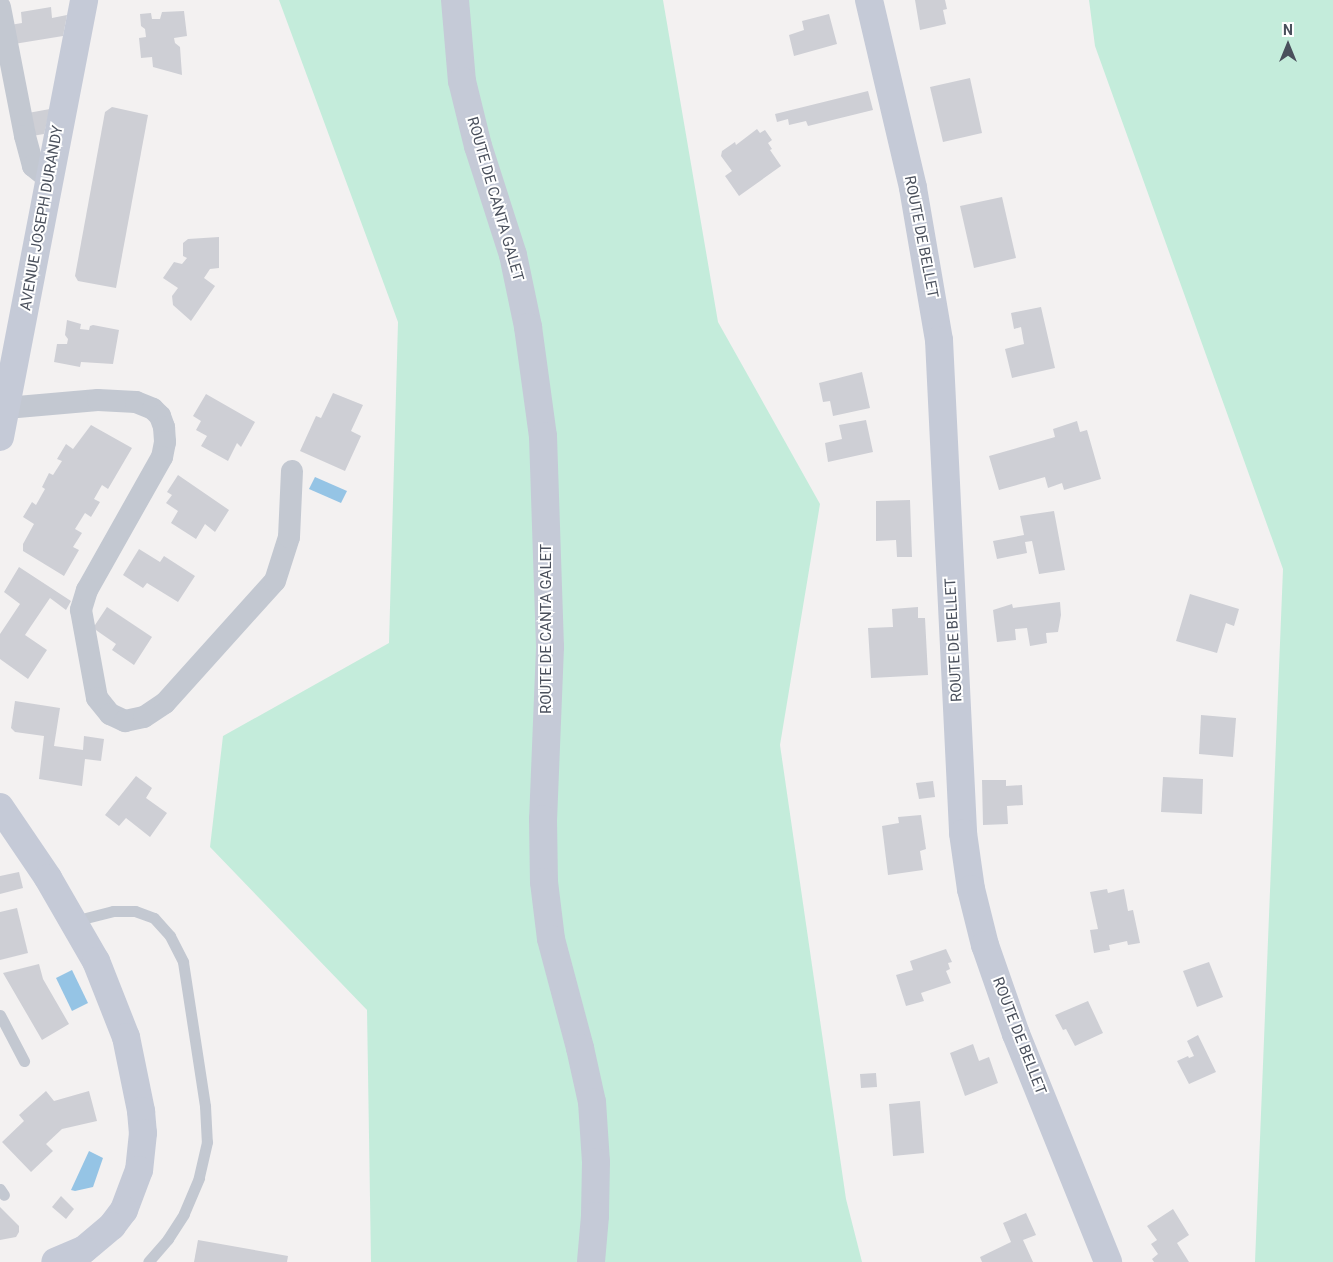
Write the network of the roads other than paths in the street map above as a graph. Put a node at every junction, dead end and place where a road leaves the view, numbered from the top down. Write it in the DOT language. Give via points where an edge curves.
graph roads {
  1 [pos="84,0"];
  2 [pos="455,0"];
  3 [pos="869,0"];
  4 [pos="0,6"];
  5 [pos="48,178"];
  6 [pos="6,408"];
  7 [pos="0,437"];
  8 [pos="292,471"];
  9 [pos="0,807"];
  10 [pos="74,920"];
  11 [pos="0,1015"];
  12 [pos="24,1061"];
  13 [pos="55,1262"];
  14 [pos="148,1262"];
  15 [pos="591,1262"];
  16 [pos="1108,1262"];
  1 -- 5 [label="street, AVENUE JOSEPH DURANDY"];
  2 -- 15 [label="street, ROUTE DE CANTA GALET" via="462,81 478,146 513,255 528,327 544,436 550,647 544,882 551,940 592,1102 596,1180"];
  3 -- 16 [label="street, ROUTE DE BELLET" via="913,188 939,340 963,833 971,889 1016,1034"];
  4 -- 5 [label="street" via="33,166"];
  5 -- 6 [label="street, AVENUE JOSEPH DURANDY"];
  6 -- 7 [label="street, AVENUE JOSEPH DURANDY"];
  6 -- 8 [label="street" via="98,400 136,402 153,409 160,416 165,442 162,457 87,590 81,610 97,698 110,714 125,721 144,717 165,703 275,581 290,537"];
  9 -- 10 [label="street"];
  10 -- 13 [label="street" via="96,962 126,1037 143,1132 139,1170 124,1210 112,1226 83,1250"];
  10 -- 14 [label="lane" via="113,911 135,911 154,918 170,936 183,962 205,1106 207,1142 199,1178 184,1214"];
  11 -- 12 [label="lane"];
}
